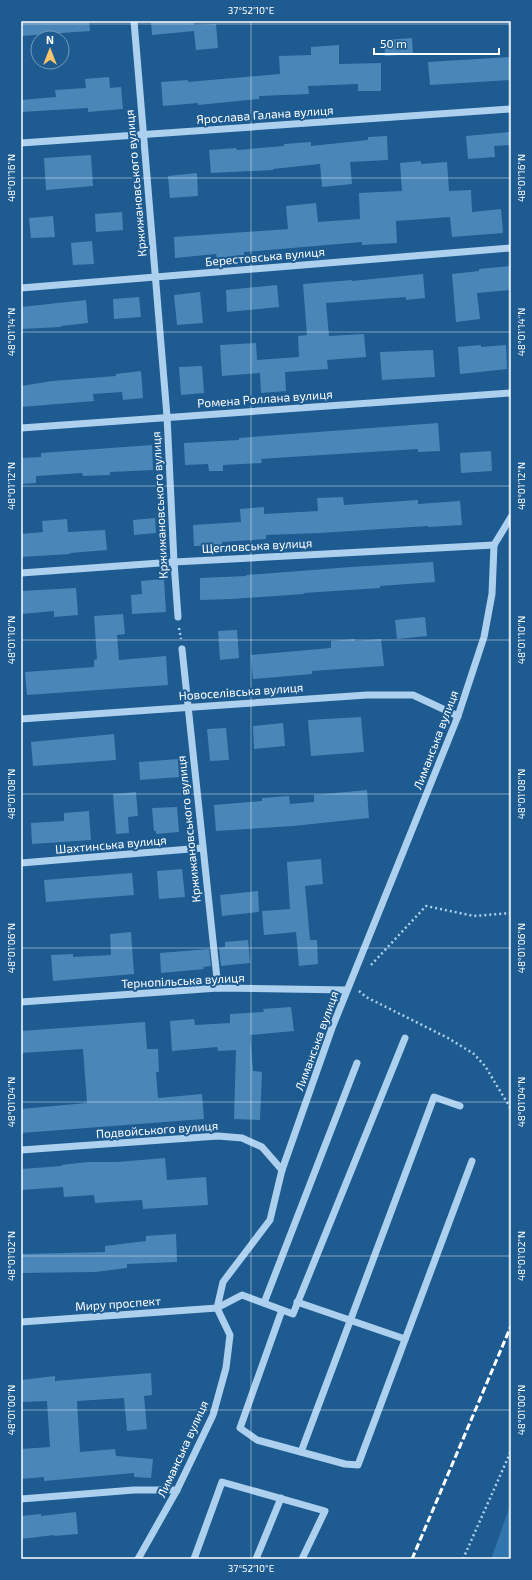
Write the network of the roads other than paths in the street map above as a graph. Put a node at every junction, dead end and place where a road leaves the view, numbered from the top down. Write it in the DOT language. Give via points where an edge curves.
graph roads {
  1 [pos="134,21"];
  2 [pos="511,109"];
  3 [pos="143,134"];
  4 [pos="21,143"];
  5 [pos="511,248"];
  6 [pos="155,278"];
  7 [pos="21,288"];
  8 [pos="511,393"];
  9 [pos="167,416"];
  10 [pos="21,428"];
  11 [pos="511,517"];
  12 [pos="494,545"];
  13 [pos="174,562"];
  14 [pos="21,573"];
  15 [pos="178,617"];
  16 [pos="182,649"];
  17 [pos="188,706"];
  18 [pos="458,716"];
  19 [pos="21,718"];
  20 [pos="202,848"];
  21 [pos="21,863"];
  22 [pos="218,988"];
  23 [pos="347,990"];
  24 [pos="21,1002"];
  25 [pos="406,1038"];
  26 [pos="357,1063"];
  27 [pos="460,1106"];
  28 [pos="21,1150"];
  29 [pos="472,1161"];
  30 [pos="282,1170"];
  31 [pos="297,1302"];
  32 [pos="264,1303"];
  33 [pos="217,1308"];
  34 [pos="282,1310"];
  35 [pos="350,1320"];
  36 [pos="21,1322"];
  37 [pos="405,1338"];
  38 [pos="301,1452"];
  39 [pos="177,1490"];
  40 [pos="281,1498"];
  41 [pos="21,1499"];
  42 [pos="138,1559"];
  43 [pos="194,1559"];
  44 [pos="256,1559"];
  45 [pos="302,1559"];
  1 -- 3 [label="street, Кржижановського вулиця"];
  2 -- 3 [label="street, Ярослава Галана вулиця"];
  3 -- 4 [label="street, Ярослава Галана вулиця"];
  3 -- 6 [label="street, Кржижановського вулиця"];
  5 -- 6 [label="street, Берестовська вулиця"];
  6 -- 7 [label="street, Берестовська вулиця"];
  6 -- 9 [label="street, Кржижановського вулиця"];
  8 -- 9 [label="street, Ромена Роллана вулиця"];
  9 -- 10 [label="street, Ромена Роллана вулиця"];
  9 -- 13 [label="street, Кржижановського вулиця"];
  11 -- 12 [label="street, Лиманська вулиця"];
  12 -- 13 [label="street, Щегловська вулиця"];
  12 -- 18 [label="street, Лиманська вулиця" via="492,594 484,637"];
  13 -- 14 [label="street, Щегловська вулиця"];
  13 -- 15 [label="street, Кржижановського вулиця"];
  16 -- 17 [label="street, Кржижановського вулиця"];
  17 -- 18 [label="street, Новоселівська вулиця" via="367,695 413,695"];
  17 -- 19 [label="street, Новоселівська вулиця"];
  17 -- 20 [label="street, Кржижановського вулиця"];
  18 -- 23 [label="street, Лиманська вулиця"];
  20 -- 21 [label="street, Шахтинська вулиця"];
  20 -- 22 [label="street, Кржижановського вулиця"];
  22 -- 23 [label="street, Тернопільська вулиця"];
  22 -- 24 [label="street, Тернопільська вулиця"];
  23 -- 30 [label="street, Лиманська вулиця"];
  25 -- 31 [label="street"];
  26 -- 32 [label="street"];
  27 -- 35 [label="street" via="434,1097"];
  28 -- 30 [label="street, Подвойського вулиця" via="218,1136 242,1138 262,1147"];
  29 -- 37 [label="street"];
  30 -- 33 [label="street, Лиманська вулиця" via="270,1220 223,1282"];
  31 -- 34 [label="street" via="293,1314"];
  31 -- 35 [label="street"];
  32 -- 33 [label="street" via="242,1295"];
  32 -- 34 [label="street"];
  33 -- 36 [label="street, Миру проспект"];
  33 -- 39 [label="street, Лиманська вулиця" via="230,1335 226,1368 213,1415"];
  34 -- 38 [label="street" via="240,1428 257,1440"];
  35 -- 37 [label="street"];
  35 -- 38 [label="street"];
  37 -- 38 [label="street" via="358,1465"];
  39 -- 41 [label="street" via="134,1490"];
  39 -- 42 [label="street, Лиманська вулиця"];
  40 -- 43 [label="street" via="222,1482"];
  40 -- 44 [label="street"];
  40 -- 45 [label="street" via="325,1511"];
}
